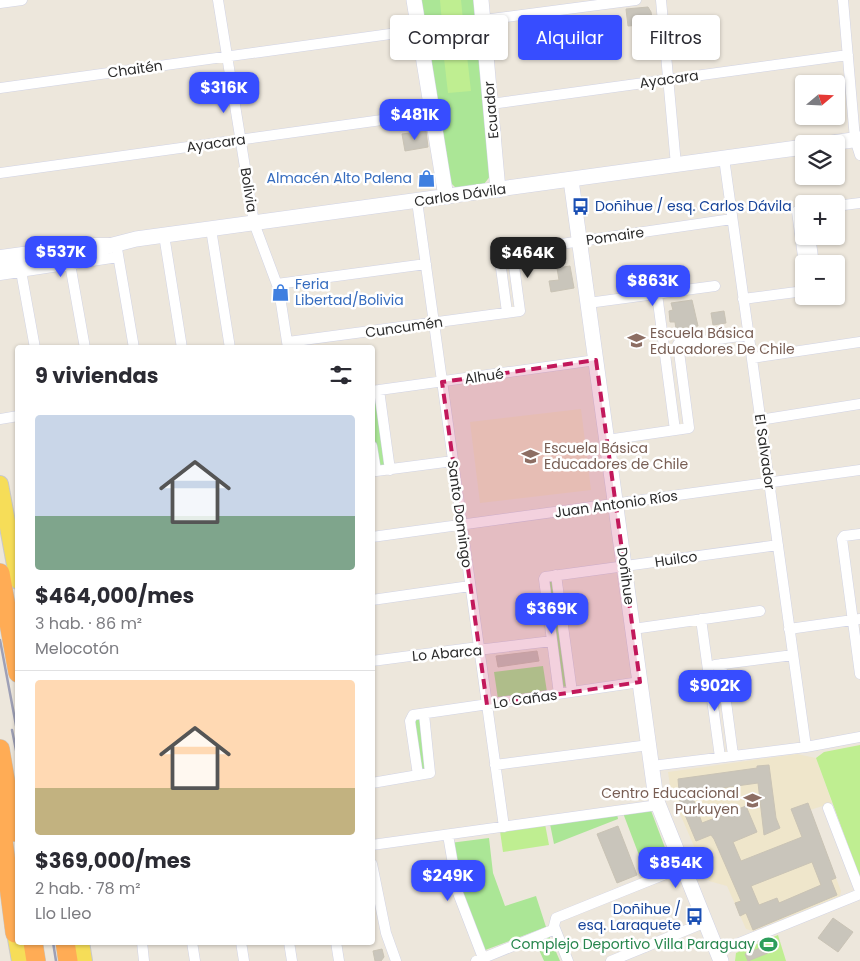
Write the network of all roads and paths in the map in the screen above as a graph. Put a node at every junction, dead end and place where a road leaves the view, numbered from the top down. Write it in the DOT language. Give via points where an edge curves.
graph roads {
  1 [pos="22,0"];
  2 [pos="218,0"];
  3 [pos="414,0"];
  4 [pos="481,0"];
  5 [pos="636,0"];
  6 [pos="661,0"];
  7 [pos="843,0"];
  8 [pos="0,3"];
  9 [pos="416,15"];
  10 [pos="482,15"];
  11 [pos="508,17"];
  12 [pos="390,34"];
  13 [pos="848,55"];
  14 [pos="227,56"];
  15 [pos="424,60"];
  16 [pos="487,60"];
  17 [pos="668,79"];
  18 [pos="0,88"];
  19 [pos="491,104"];
  20 [pos="432,113"];
  21 [pos="240,139"];
  22 [pos="858,139"];
  23 [pos="845,141"];
  24 [pos="795,148"];
  25 [pos="860,155"];
  26 [pos="724,158"];
  27 [pos="676,165"];
  28 [pos="0,172"];
  29 [pos="571,180"];
  30 [pos="498,190"];
  31 [pos="446,197"];
  32 [pos="417,201"];
  33 [pos="860,203"];
  34 [pos="845,205"];
  35 [pos="732,220"];
  36 [pos="254,223"];
  37 [pos="211,229"];
  38 [pos="164,235"];
  39 [pos="580,241"];
  40 [pos="117,250"];
  41 [pos="512,251"];
  42 [pos="0,255"];
  43 [pos="70,264"];
  44 [pos="426,264"];
  45 [pos="0,265"];
  46 [pos="21,271"];
  47 [pos="0,274"];
  48 [pos="277,284"];
  49 [pos="715,286"];
  50 [pos="795,291"];
  51 [pos="657,294"];
  52 [pos="744,299"];
  53 [pos="588,303"];
  54 [pos="507,312"];
  55 [pos="434,322"];
  56 [pos="748,335"];
  57 [pos="860,342"];
  58 [pos="33,345"];
  59 [pos="84,345"];
  60 [pos="133,345"];
  61 [pos="182,345"];
  62 [pos="230,345"];
  63 [pos="288,345"];
  64 [pos="752,358"];
  65 [pos="596,360"];
  66 [pos="442,382"];
  67 [pos="376,391"];
  68 [pos="860,404"];
  69 [pos="15,416"];
  70 [pos="0,419"];
  71 [pos="760,420"];
  72 [pos="675,430"];
  73 [pos="607,440"];
  74 [pos="453,461"];
  75 [pos="375,465"];
  76 [pos="390,470"];
  77 [pos="860,470"];
  78 [pos="769,483"];
  79 [pos="0,484"];
  80 [pos="616,504"];
  81 [pos="462,525"];
  82 [pos="860,534"];
  83 [pos="375,537"];
  84 [pos="778,545"];
  85 [pos="624,566"];
  86 [pos="556,575"];
  87 [pos="6,579"];
  88 [pos="470,586"];
  89 [pos="375,600"];
  90 [pos="760,611"];
  91 [pos="701,619"];
  92 [pos="856,620"];
  93 [pos="15,624"];
  94 [pos="633,628"];
  95 [pos="789,629"];
  96 [pos="552,641"];
  97 [pos="479,648"];
  98 [pos="15,650"];
  99 [pos="793,655"];
  100 [pos="375,660"];
  101 [pos="721,664"];
  102 [pos="708,666"];
  103 [pos="860,674"];
  104 [pos="640,682"];
  105 [pos="572,692"];
  106 [pos="559,694"];
  107 [pos="487,705"];
  108 [pos="424,714"];
  109 [pos="860,737"];
  110 [pos="649,745"];
  111 [pos="806,746"];
  112 [pos="0,749"];
  113 [pos="734,756"];
  114 [pos="720,757"];
  115 [pos="495,765"];
  116 [pos="652,766"];
  117 [pos="418,776"];
  118 [pos="375,783"];
  119 [pos="658,805"];
  120 [pos="828,808"];
  121 [pos="0,816"];
  122 [pos="504,827"];
  123 [pos="15,833"];
  124 [pos="448,835"];
  125 [pos="375,845"];
  126 [pos="0,851"];
  127 [pos="683,867"];
  128 [pos="375,879"];
  129 [pos="860,892"];
  130 [pos="706,922"];
  131 [pos="555,925"];
  132 [pos="15,933"];
  133 [pos="17,945"];
  134 [pos="33,945"];
  135 [pos="65,945"];
  136 [pos="81,945"];
  137 [pos="142,945"];
  138 [pos="192,945"];
  139 [pos="241,945"];
  140 [pos="289,945"];
  141 [pos="336,945"];
  142 [pos="719,956"];
  143 [pos="480,960"];
  144 [pos="20,961"];
  145 [pos="36,961"];
  146 [pos="68,961"];
  147 [pos="84,961"];
  148 [pos="144,961"];
  149 [pos="195,961"];
  150 [pos="244,961"];
  151 [pos="292,961"];
  152 [pos="339,961"];
  153 [pos="396,961"];
  154 [pos="568,961"];
  155 [pos="611,961"];
  1 -- 8 [label="street"];
  2 -- 14 [label="street, Bolivia"];
  3 -- 9 [label="street"];
  4 -- 10 [label="street, Ecuador"];
  5 -- 11 [label="street"];
  6 -- 17 [label="street"];
  7 -- 13 [label="street"];
  12 -- 14 [label="street, Chaitén"];
  13 -- 17 [label="street, Ayacara"];
  13 -- 22 [label="street"];
  14 -- 18 [label="street, Chaitén"];
  14 -- 21 [label="street, Bolivia"];
  15 -- 20 [label="street"];
  16 -- 19 [label="street, Ecuador"];
  17 -- 19 [label="street, Ayacara"];
  17 -- 27 [label="street"];
  19 -- 30 [label="street, Ecuador"];
  20 -- 21 [label="street, Ayacara"];
  20 -- 31 [label="street"];
  21 -- 28 [label="street, Ayacara"];
  21 -- 36 [label="street, Bolivia"];
  22 -- 23 [label="street"];
  22 -- 25 [label="street"];
  24 -- 26 [label="street, Carlos Dávila"];
  26 -- 27 [label="street, Carlos Dávila"];
  26 -- 35 [label="street, El Salvador"];
  27 -- 29 [label="street, Carlos Dávila"];
  29 -- 30 [label="street, Carlos Dávila"];
  29 -- 39 [label="street, Doñihue"];
  30 -- 31 [label="street, Carlos Dávila"];
  31 -- 32 [label="street, Carlos Dávila"];
  32 -- 36 [label="street, Carlos Dávila"];
  32 -- 44 [label="street, Santo Domingo"];
  33 -- 34 [label="street"];
  35 -- 39 [label="street, Pomaire"];
  35 -- 52 [label="street, El Salvador"];
  36 -- 37 [label="street, Carlos Dávila"];
  36 -- 48 [label="street, Bolivia"];
  37 -- 38 [label="street, Carlos Dávila"];
  37 -- 62 [label="street"];
  38 -- 40 [label="street, Carlos Dávila"];
  38 -- 61 [label="street"];
  39 -- 41 [label="street, Pomaire"];
  39 -- 53 [label="street, Doñihue"];
  40 -- 42 [label="street, Carlos Dávila" via="88,243"];
  40 -- 43 [label="street, Carlos Dávila"];
  40 -- 45 [label="street, Carlos Dávila"];
  40 -- 60 [label="street"];
  41 -- 54 [label="street, Cuncumén" via="520,311"];
  41 -- 54 [label="street, Pomaire" via="498,253"];
  43 -- 46 [label="street, Carlos Dávila"];
  43 -- 59 [label="street"];
  44 -- 48 [label="street"];
  44 -- 55 [label="street, Santo Domingo"];
  46 -- 47 [label="street, Carlos Dávila"];
  46 -- 58 [label="street"];
  48 -- 63 [label="street, Bolivia"];
  49 -- 51 [label="street"];
  50 -- 52 [label="street"];
  51 -- 53 [label="street"];
  51 -- 72 [label="street"];
  52 -- 56 [label="street, El Salvador"];
  53 -- 65 [label="street, Doñihue"];
  54 -- 55 [label="street, Cuncumén"];
  55 -- 63 [label="street, Cuncumén"];
  55 -- 66 [label="street, Santo Domingo"];
  56 -- 64 [label="street, El Salvador"];
  56 -- 72 [label="street" via="678,344 689,428"];
  57 -- 64 [label="street"];
  64 -- 71 [label="street, El Salvador"];
  65 -- 66 [label="street, Alhué"];
  65 -- 73 [label="street, Doñihue"];
  66 -- 67 [label="street, Alhué"];
  66 -- 74 [label="street, Santo Domingo"];
  67 -- 76 [label="street"];
  68 -- 71 [label="street"];
  69 -- 70 [label="street"];
  71 -- 78 [label="street, El Salvador"];
  72 -- 73 [label="street"];
  73 -- 80 [label="street, Doñihue"];
  74 -- 76 [label="street"];
  74 -- 81 [label="street, Santo Domingo"];
  75 -- 76 [label="street" via="376,471"];
  77 -- 78 [label="street, Juan Antonio Ríos"];
  78 -- 80 [label="street, Juan Antonio Ríos"];
  78 -- 84 [label="street, El Salvador"];
  79 -- 87 [label="main road"];
  80 -- 81 [label="street, Juan Antonio Ríos"];
  80 -- 85 [label="street, Doñihue"];
  81 -- 83 [label="street, Juan Antonio Ríos"];
  81 -- 88 [label="street, Santo Domingo"];
  82 -- 92 [label="street" via="843,538"];
  84 -- 85 [label="street, Huilco"];
  84 -- 95 [label="street, El Salvador"];
  85 -- 86 [label="street, Huilco"];
  85 -- 94 [label="street, Doñihue"];
  86 -- 96 [label="street, Huilco" via="544,577"];
  86 -- 105 [label="street"];
  87 -- 93 [label="highway"];
  87 -- 98 [label="highway"];
  88 -- 89 [label="street"];
  88 -- 97 [label="street, Santo Domingo"];
  90 -- 91 [label="street"];
  91 -- 94 [label="street"];
  91 -- 102 [label="street"];
  92 -- 95 [label="street"];
  92 -- 103 [label="street"];
  94 -- 104 [label="street, Doñihue"];
  95 -- 99 [label="street, El Salvador"];
  96 -- 97 [label="street, Lo Abarca"];
  96 -- 106 [label="street"];
  97 -- 100 [label="street, Lo Abarca"];
  97 -- 107 [label="street, Santo Domingo"];
  99 -- 101 [label="street"];
  99 -- 111 [label="street, El Salvador"];
  101 -- 102 [label="street"];
  101 -- 113 [label="street"];
  102 -- 114 [label="street"];
  104 -- 105 [label="street, Lo Cañas"];
  104 -- 110 [label="street, Doñihue"];
  105 -- 106 [label="street, Lo Cañas"];
  106 -- 107 [label="street, Lo Cañas"];
  107 -- 108 [label="street, Lo Cañas"];
  107 -- 115 [label="street, Santo Domingo"];
  108 -- 117 [label="street" via="430,772"];
  108 -- 117 [label="street, Lo Cañas" via="411,718"];
  109 -- 111 [label="street"];
  110 -- 115 [label="street"];
  110 -- 116 [label="street, Doñihue"];
  111 -- 113 [label="street"];
  112 -- 123 [label="highway"];
  113 -- 114 [label="street"];
  114 -- 116 [label="street"];
  115 -- 122 [label="street, Santo Domingo"];
  116 -- 119 [label="street, Doñihue"];
  117 -- 118 [label="street"];
  119 -- 122 [label="street"];
  119 -- 127 [label="street, Doñihue"];
  120 -- 129 [label="street"];
  121 -- 132 [label="highway"];
  122 -- 124 [label="street"];
  124 -- 125 [label="street"];
  124 -- 143 [label="street" via="458,893"];
  126 -- 132 [label="main road"];
  127 -- 130 [label="street, Doñihue"];
  127 -- 131 [label="street"];
  128 -- 153 [label="street" via="386,933"];
  129 -- 142 [label="street"];
  130 -- 142 [label="street, Doñihue"];
  130 -- 155 [label="street"];
  131 -- 143 [label="street"];
  131 -- 154 [label="street"];
  133 -- 144 [label="main road"];
  134 -- 145 [label="highway"];
  135 -- 146 [label="highway"];
  136 -- 147 [label="main road"];
  137 -- 148 [label="street"];
  138 -- 149 [label="street"];
  139 -- 150 [label="street"];
  140 -- 151 [label="street"];
  141 -- 152 [label="street"];
}
